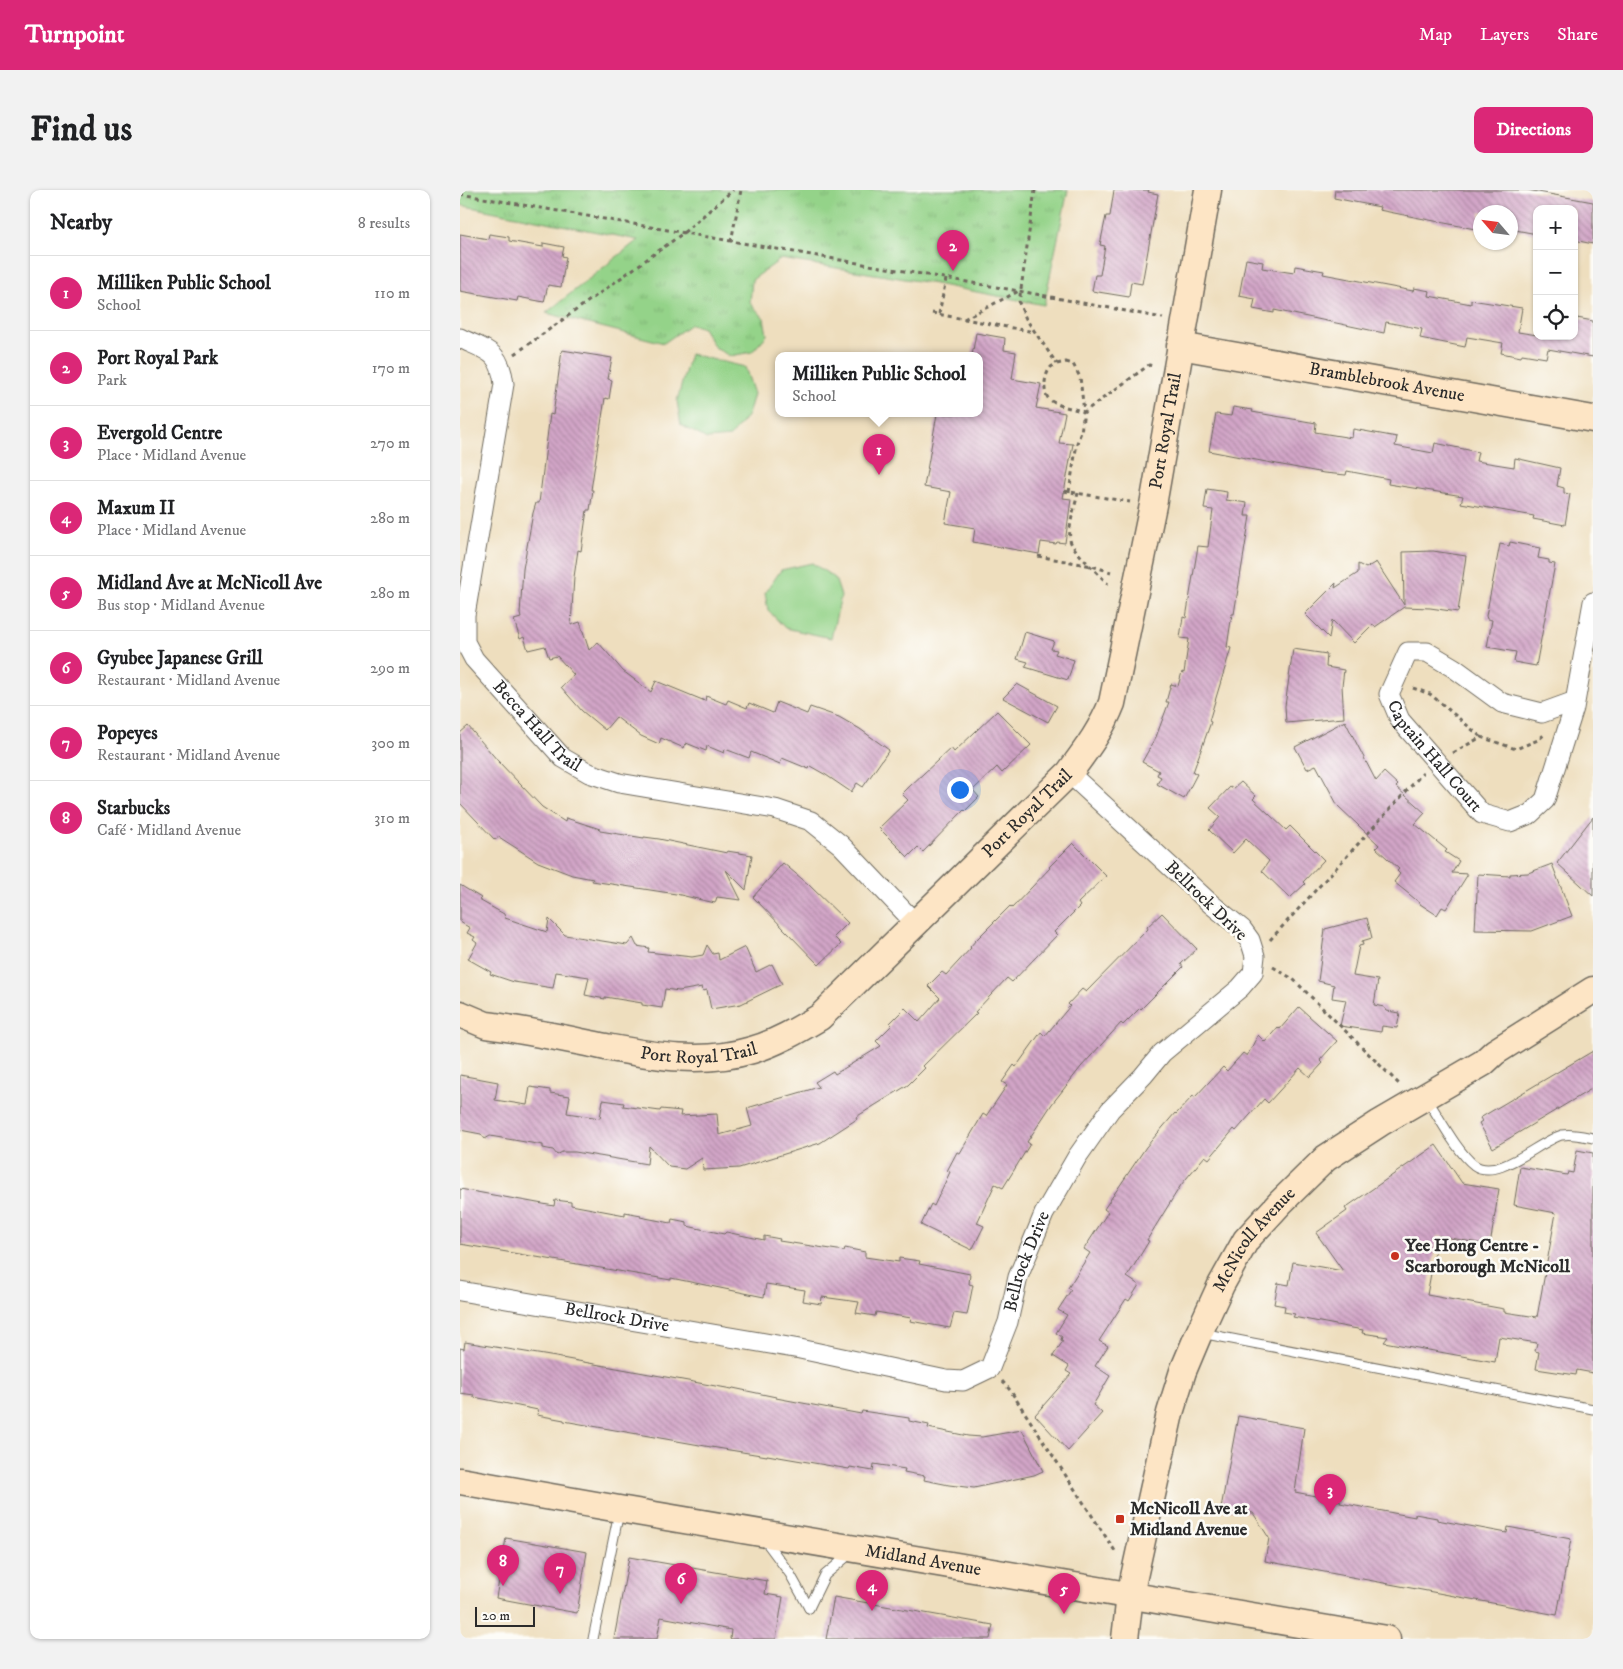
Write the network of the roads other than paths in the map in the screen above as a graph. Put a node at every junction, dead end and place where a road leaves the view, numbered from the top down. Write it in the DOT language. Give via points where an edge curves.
graph roads {
  1 [pos="1208,190"];
  2 [pos="460,338"];
  3 [pos="1180,346"];
  4 [pos="1593,419"];
  5 [pos="1593,602"];
  6 [pos="1575,704"];
  7 [pos="1070,772"];
  8 [pos="915,923"];
  9 [pos="1593,990"];
  10 [pos="460,1014"];
  11 [pos="1421,1099"];
  12 [pos="1593,1138"];
  13 [pos="460,1292"];
  14 [pos="1199,1333"];
  15 [pos="1593,1409"];
  16 [pos="460,1481"];
  17 [pos="619,1509"];
  18 [pos="760,1533"];
  19 [pos="856,1549"];
  20 [pos="1130,1595"];
  21 [pos="1380,1638"];
  22 [pos="593,1639"];
  23 [pos="1125,1639"];
  1 -- 3 [label="main road, Port Royal Trail"];
  2 -- 8 [label="street, Becca Hall Trail" via="493,353 502,368 504,384 465,615 464,642 474,659 563,758 588,774 619,783 775,809 811,821 841,845"];
  3 -- 4 [label="main road, Bramblebrook Avenue"];
  3 -- 7 [label="main road, Port Royal Trail" via="1153,505 1112,703 1096,738"];
  5 -- 6 [label="street, Captain Hall Court"];
  6 -- 6 [label="street, Captain Hall Court" via="1542,713 1502,703 1427,652 1408,652 1390,694 1400,720 1482,814 1510,822 1530,814 1545,800"];
  7 -- 8 [label="main road, Port Royal Trail"];
  7 -- 13 [label="street, Bellrock Drive" via="1242,929 1255,956 1253,973 1240,988 1162,1053 1110,1110 1077,1157 1044,1214 1018,1277 1008,1322 990,1368 963,1381 946,1380 800,1349"];
  8 -- 10 [label="main road, Port Royal Trail" via="820,1017 775,1042 716,1058 656,1056 486,1025"];
  9 -- 11 [label="main road, McNicoll Avenue" via="1495,1052 1483,1063"];
  11 -- 12 [label="lane" via="1465,1157 1476,1166 1489,1169 1502,1167 1562,1135"];
  11 -- 14 [label="main road, McNicoll Avenue" via="1326,1158 1275,1208 1246,1240"];
  14 -- 15 [label="lane"];
  14 -- 20 [label="main road, McNicoll Avenue" via="1170,1413"];
  16 -- 17 [label="main road, Midland Avenue"];
  17 -- 18 [label="main road, Midland Avenue"];
  17 -- 22 [label="lane"];
  18 -- 19 [label="main road, Midland Avenue"];
  18 -- 19 [label="lane" via="790,1574 809,1608 825,1576"];
  19 -- 20 [label="main road, Midland Avenue"];
  20 -- 21 [label="main road, Midland Avenue"];
  20 -- 23 [label="main road, McNicoll Avenue"];
}
